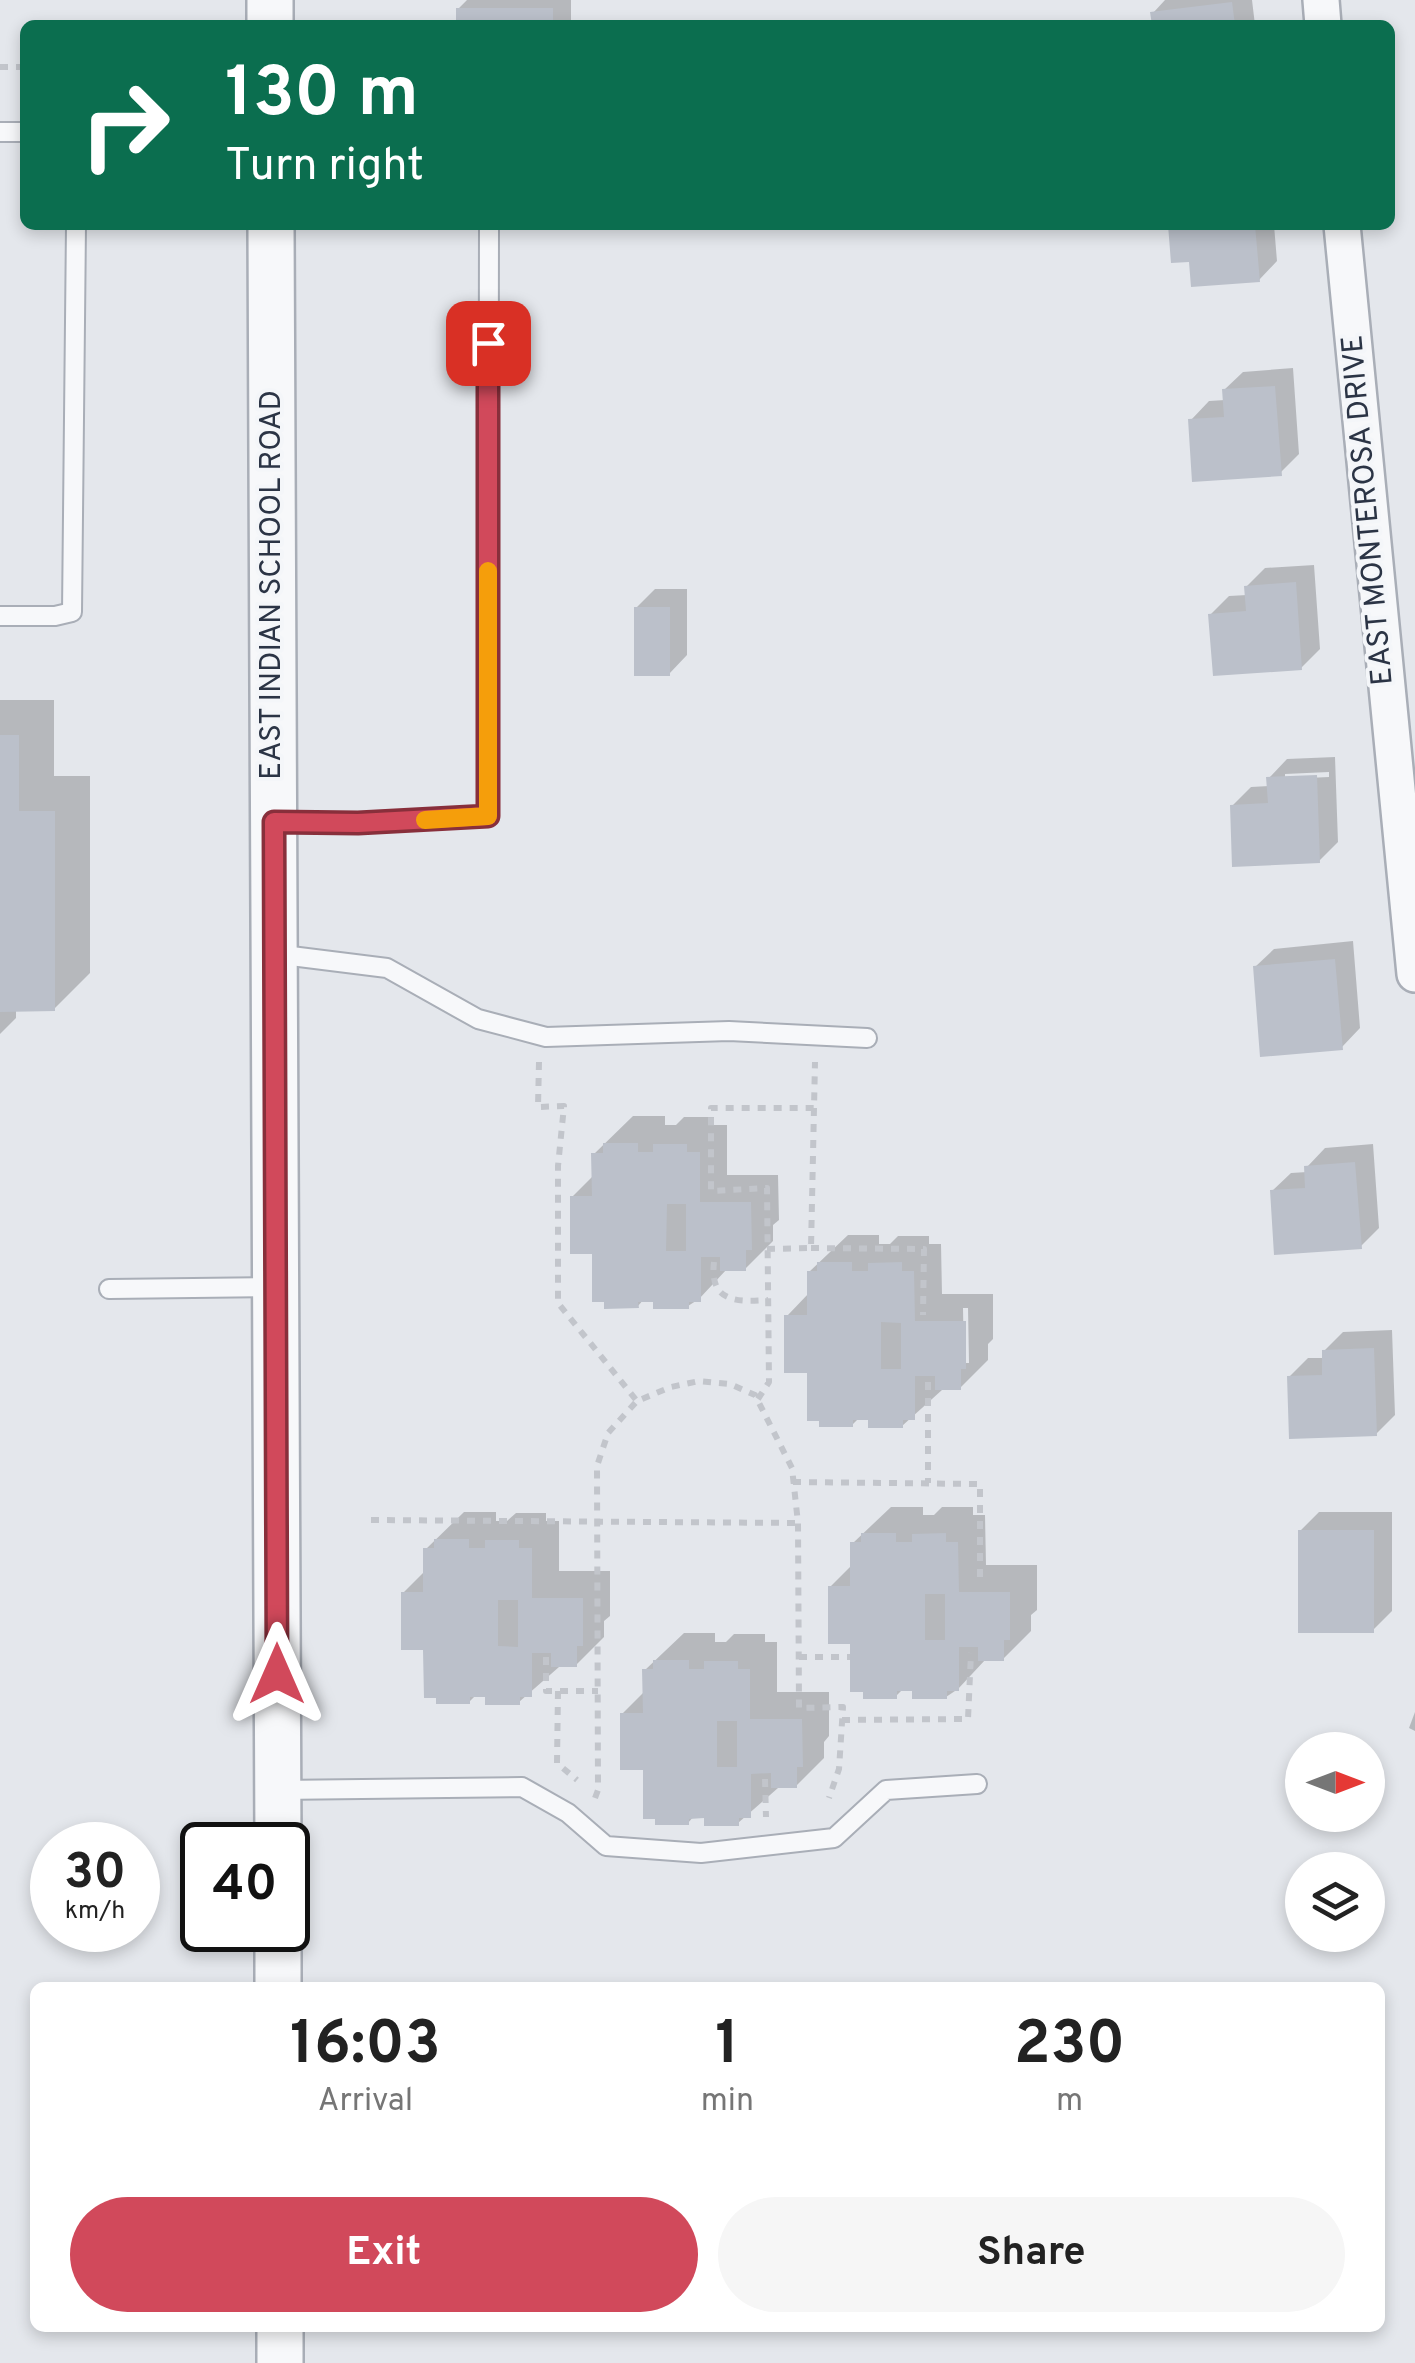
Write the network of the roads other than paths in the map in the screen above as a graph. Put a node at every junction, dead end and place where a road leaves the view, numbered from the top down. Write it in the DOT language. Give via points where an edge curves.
graph roads {
  1 [pos="76,230"];
  2 [pos="271,230"];
  3 [pos="489,230"];
  4 [pos="1343,230"];
  5 [pos="0,616"];
  6 [pos="1405,787"];
  7 [pos="274,822"];
  8 [pos="274,954"];
  9 [pos="1415,974"];
  10 [pos="866,1038"];
  11 [pos="276,1287"];
  12 [pos="109,1289"];
  13 [pos="977,1784"];
  14 [pos="278,1790"];
  15 [pos="278,1822"];
  16 [pos="278,1952"];
  17 [pos="278,1982"];
  18 [pos="280,2332"];
  19 [pos="280,2363"];
  1 -- 5 [label="lane" via="72,612"];
  2 -- 7 [label="street, EAST INDIAN SCHOOL ROAD"];
  3 -- 7 [label="lane" via="488,816"];
  4 -- 6 [label="street, EAST MONTEROSA DRIVE"];
  6 -- 9 [label="street, EAST MONTEROSA DRIVE"];
  7 -- 8 [label="street, EAST INDIAN SCHOOL ROAD"];
  8 -- 10 [label="lane" via="388,968 478,1019 546,1037 729,1031"];
  8 -- 11 [label="street, EAST INDIAN SCHOOL ROAD"];
  11 -- 12 [label="lane"];
  11 -- 14 [label="street, EAST INDIAN SCHOOL ROAD"];
  13 -- 14 [label="lane" via="886,1790 834,1838 701,1853 606,1846 522,1787"];
  14 -- 15 [label="street, EAST INDIAN SCHOOL ROAD"];
  16 -- 17 [label="street"];
  18 -- 19 [label="street"];
}
